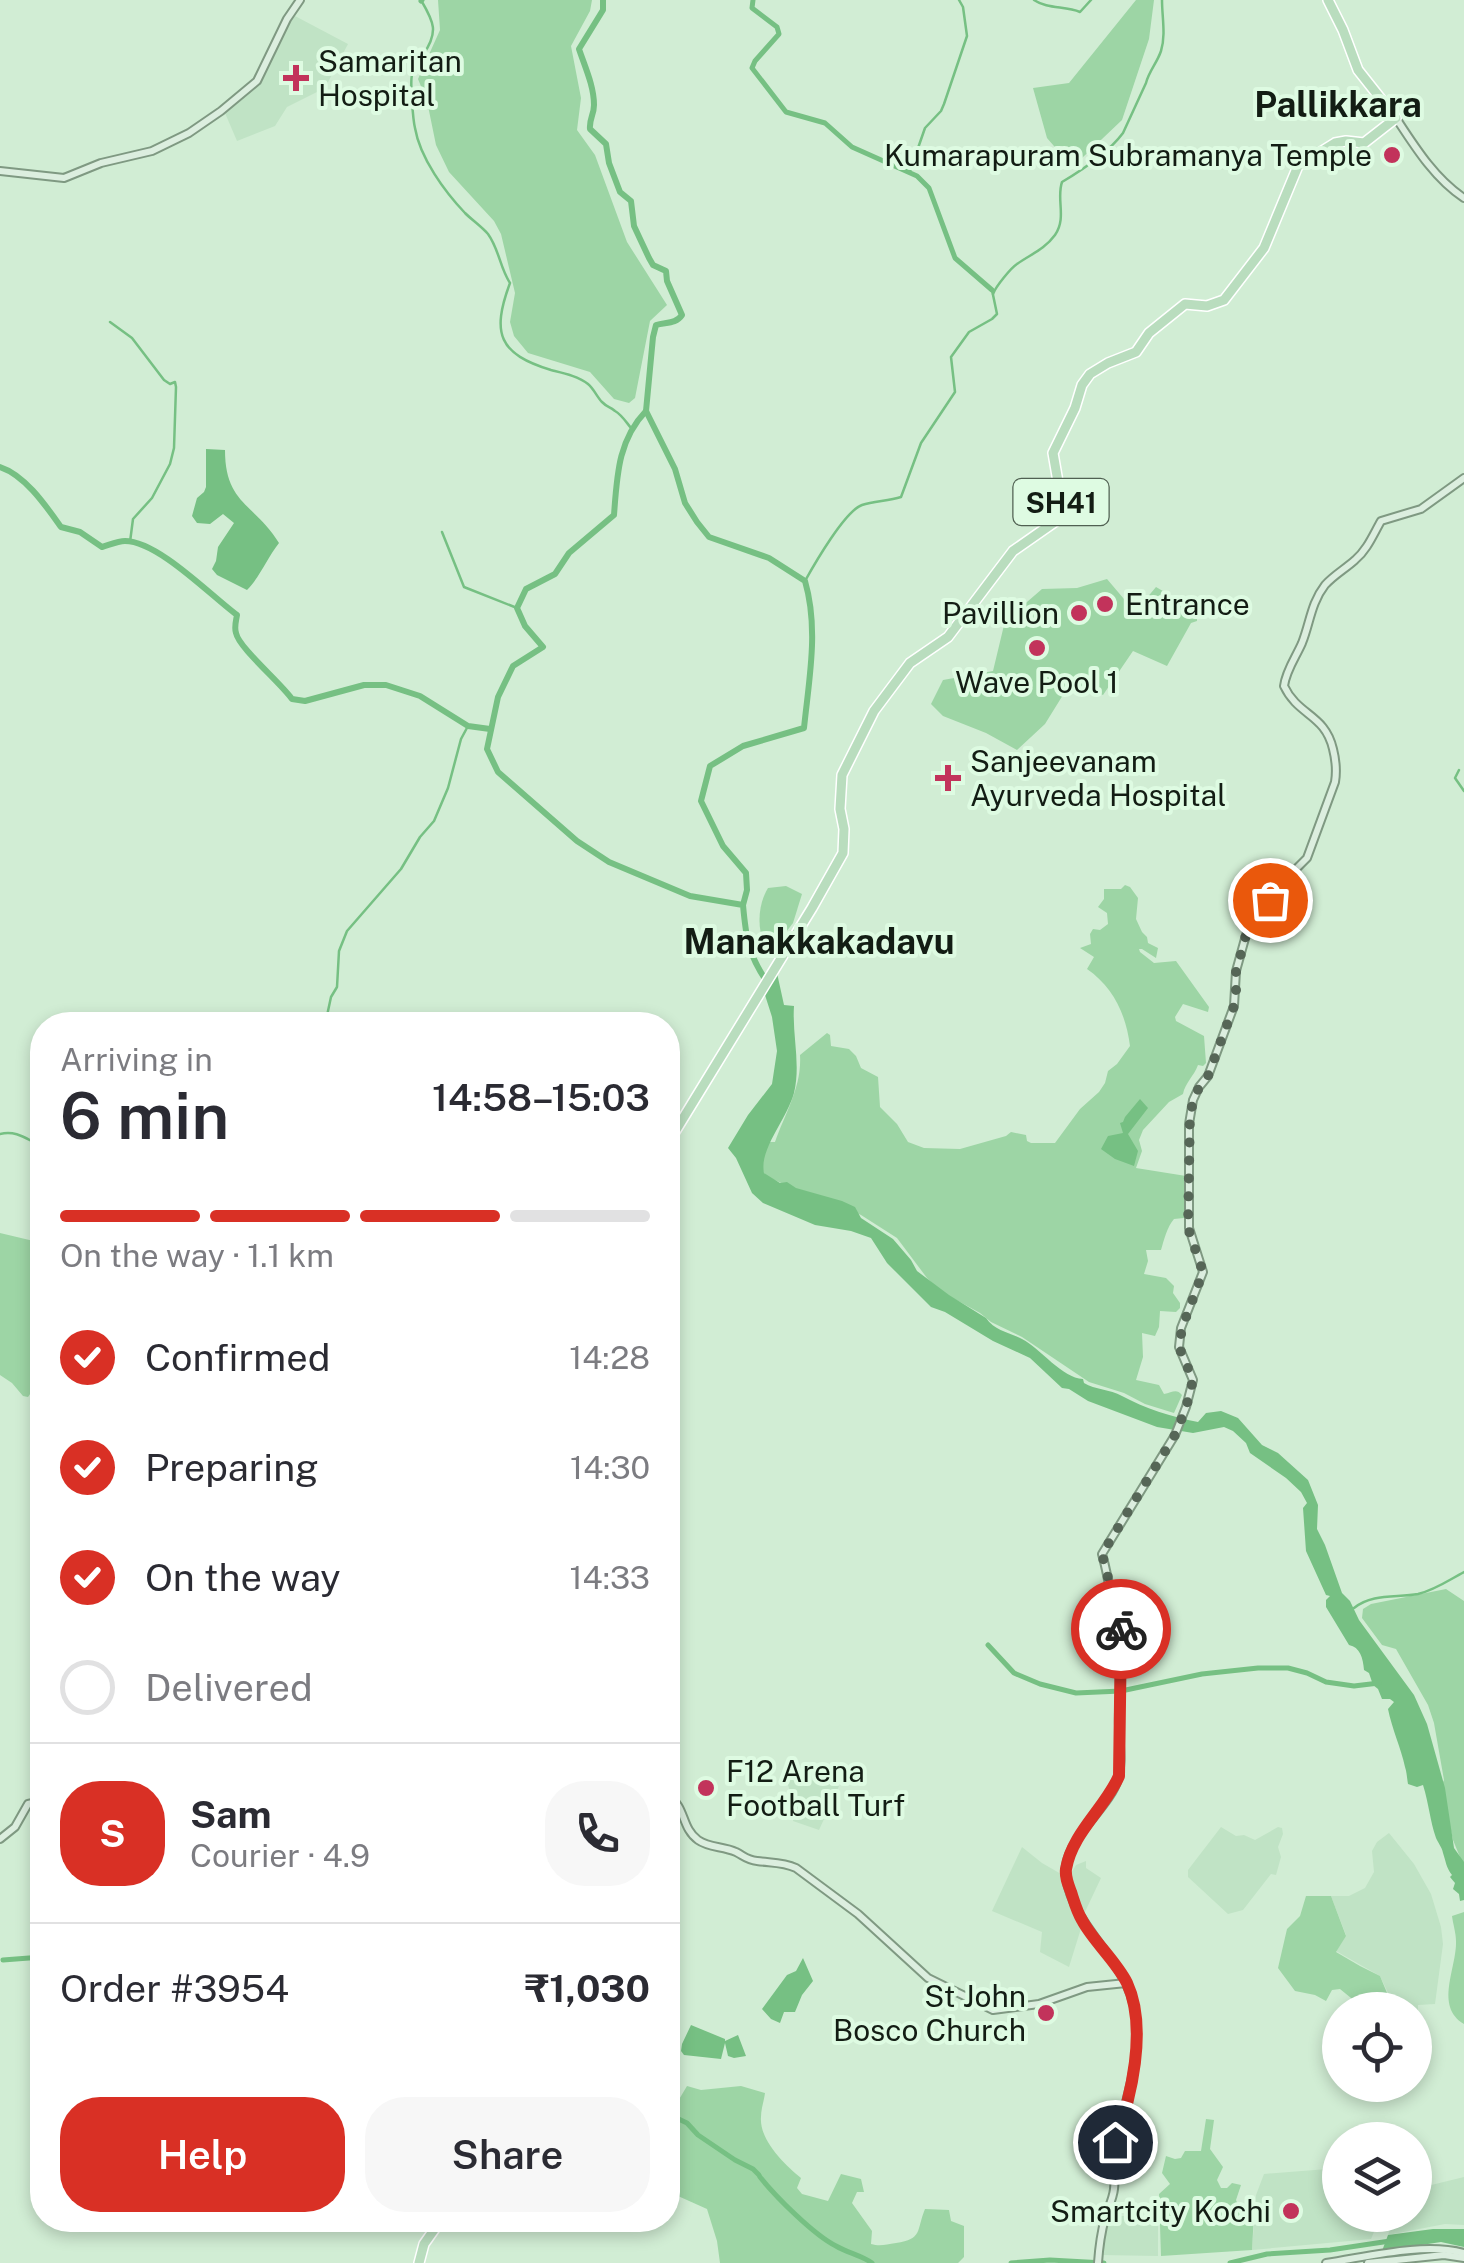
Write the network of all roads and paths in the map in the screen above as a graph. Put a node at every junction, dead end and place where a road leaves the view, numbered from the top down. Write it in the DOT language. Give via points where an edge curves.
graph roads {
  1 [pos="300,0"];
  2 [pos="1328,0"];
  3 [pos="1396,118"];
  4 [pos="0,171"];
  5 [pos="1464,198"];
  6 [pos="1464,478"];
  7 [pos="680,1122"];
  8 [pos="30,1804"];
  9 [pos="680,1808"];
  10 [pos="0,1839"];
  11 [pos="1126,1982"];
  12 [pos="432,2232"];
  13 [pos="1464,2255"];
  14 [pos="1098,2260"];
  15 [pos="419,2263"];
  16 [pos="1326,2263"];
  17 [pos="1368,2263"];
  1 -- 4 [label="main road" via="249,89 166,146 64,178"];
  2 -- 3 [label="main road" via="1358,70"];
  3 -- 5 [label="main road" via="1444,184"];
  3 -- 7 [label="main road, SH41" via="1364,143 1334,142 1298,166 1264,248 1224,300 1185,304 1136,352 1096,369 1082,385 1053,452 1061,499 1056,521 1013,552 948,636 910,663 874,711 842,775 844,848 828,882"];
  6 -- 11 [label="main road" via="1421,509 1381,521 1367,547 1314,602 1286,675 1284,686 1298,707 1327,729 1335,782 1307,858 1246,935 1234,1006 1190,1112 1188,1228 1203,1272 1179,1347 1193,1380 1175,1435 1102,1554 1122,1644 1119,1776 1078,1839 1065,1875 1083,1922"];
  8 -- 10 [label="main road"];
  9 -- 11 [label="main road" via="695,1838 745,1859 796,1868 928,1978 992,2010"];
  11 -- 14 [label="main road" via="1134,2004 1134,2076 1115,2142 1114,2194"];
  12 -- 15 [label="main road"];
  13 -- 16 [label="main road" via="1408,2252"];
  13 -- 17 [label="main road"];
}
